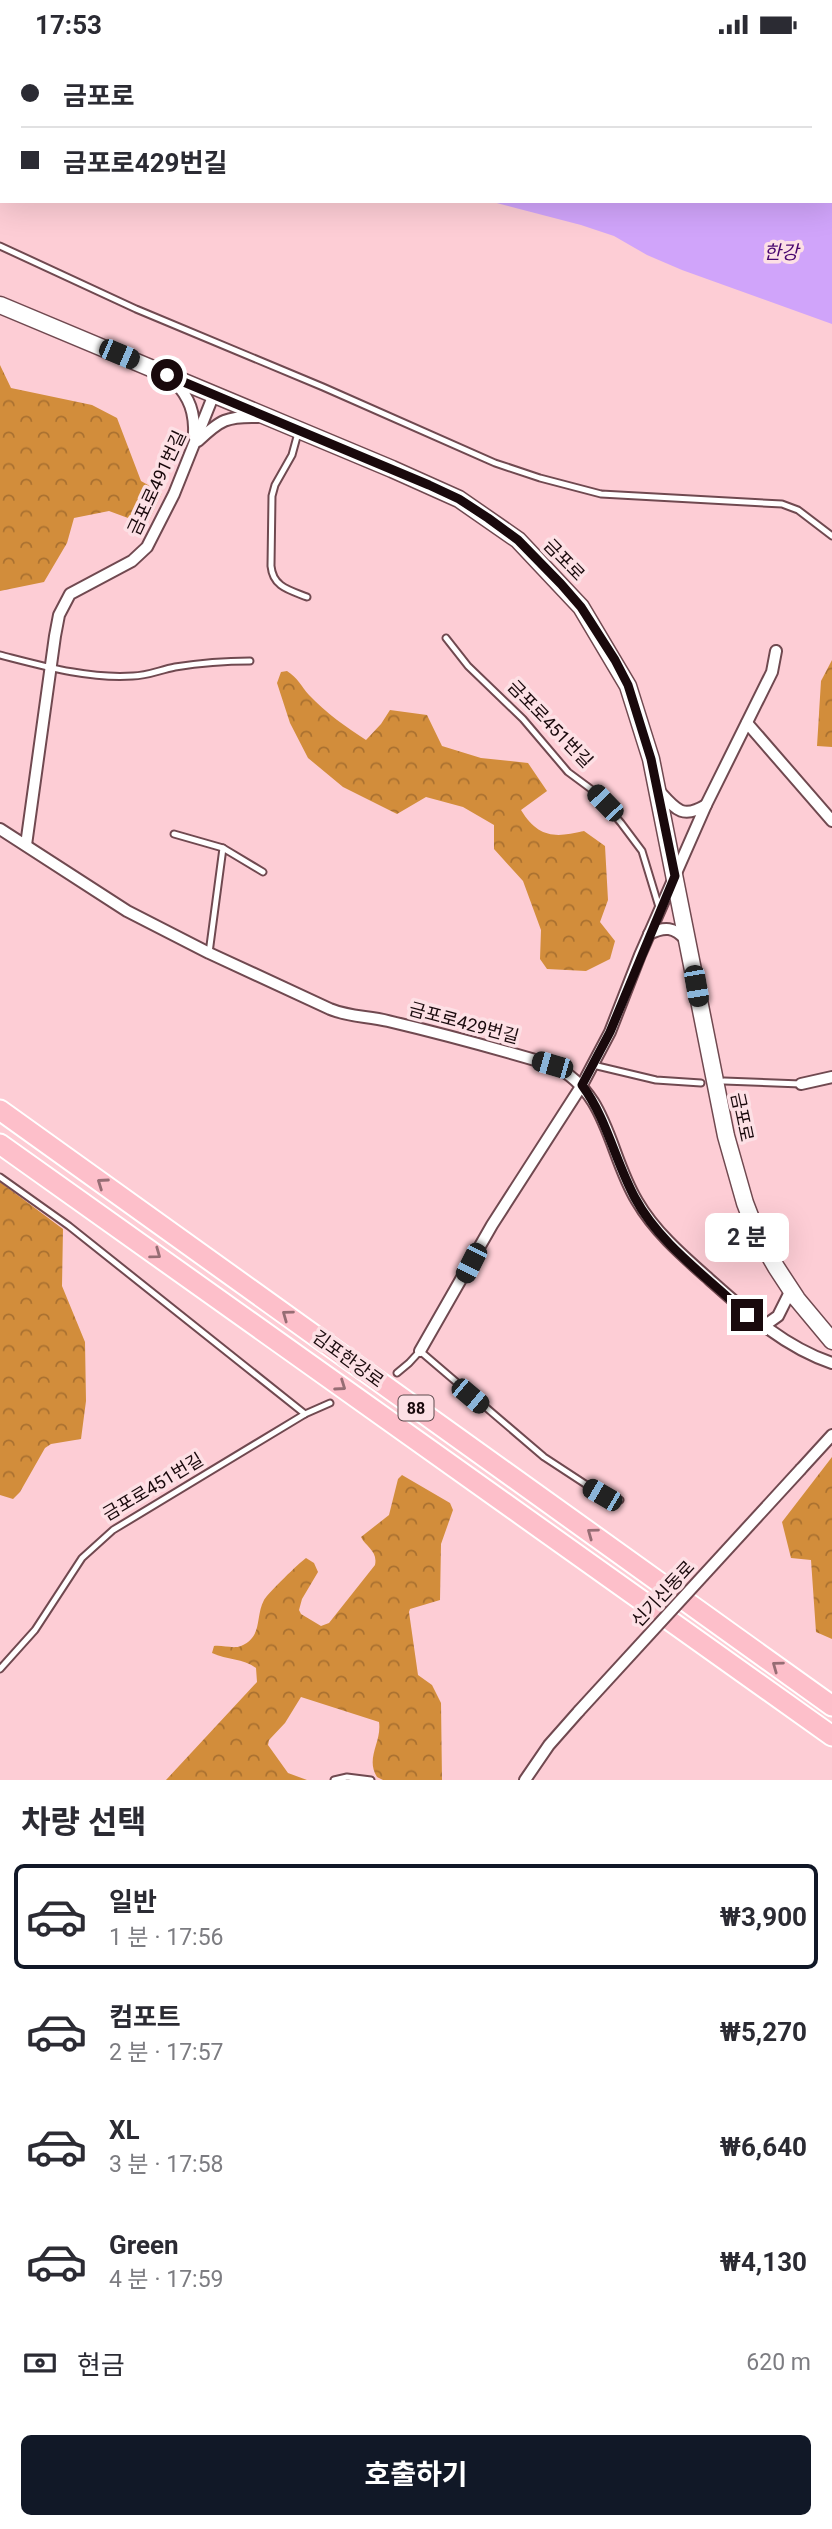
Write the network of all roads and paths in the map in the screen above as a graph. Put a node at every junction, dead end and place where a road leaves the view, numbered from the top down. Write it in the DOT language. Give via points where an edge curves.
graph roads {
  1 [pos="0,246"];
  2 [pos="0,305"];
  3 [pos="167,375"];
  4 [pos="214,394"];
  5 [pos="268,417"];
  6 [pos="299,429"];
  7 [pos="194,446"];
  8 [pos="832,536"];
  9 [pos="307,597"];
  10 [pos="446,638"];
  11 [pos="776,651"];
  12 [pos="0,655"];
  13 [pos="250,661"];
  14 [pos="51,668"];
  15 [pos="747,723"];
  16 [pos="659,791"];
  17 [pos="706,804"];
  18 [pos="832,821"];
  19 [pos="0,829"];
  20 [pos="174,834"];
  21 [pos="26,845"];
  22 [pos="223,848"];
  23 [pos="263,872"];
  24 [pos="675,876"];
  25 [pos="660,910"];
  26 [pos="649,935"];
  27 [pos="688,941"];
  28 [pos="209,953"];
  29 [pos="593,1065"];
  30 [pos="832,1077"];
  31 [pos="724,1081"];
  32 [pos="701,1083"];
  33 [pos="801,1084"];
  34 [pos="582,1085"];
  35 [pos="0,1111"];
  36 [pos="0,1144"];
  37 [pos="0,1177"];
  38 [pos="791,1290"];
  39 [pos="764,1326"];
  40 [pos="832,1341"];
  41 [pos="419,1351"];
  42 [pos="832,1363"];
  43 [pos="397,1373"];
  44 [pos="330,1403"];
  45 [pos="305,1414"];
  46 [pos="832,1435"];
  47 [pos="620,1500"];
  48 [pos="0,1669"];
  49 [pos="832,1706"];
  50 [pos="832,1736"];
  51 [pos="334,1780"];
  52 [pos="371,1780"];
  53 [pos="525,1780"];
  1 -- 8 [label="lane" via="495,463 601,494 782,504 798,510"];
  2 -- 3 [label="main road, 금포로"];
  3 -- 4 [label="main road, 금포로"];
  3 -- 7 [label="street" via="189,400 195,420"];
  4 -- 5 [label="main road, 금포로"];
  4 -- 7 [label="street, 금포로491번길"];
  5 -- 6 [label="main road, 금포로"];
  5 -- 7 [label="street" via="228,418"];
  6 -- 9 [label="lane" via="272,496 271,566 277,584"];
  6 -- 16 [label="main road, 금포로" via="459,499 540,561 581,607 628,685"];
  7 -- 14 [label="street, 금포로491번길" via="155,535 141,555 81,586 63,604"];
  10 -- 25 [label="lane, 금포로451번길" via="621,823 642,851"];
  11 -- 15 [label="street" via="772,672"];
  12 -- 14 [label="lane"];
  13 -- 14 [label="lane" via="189,665 133,676"];
  14 -- 21 [label="street, 금포로491번길"];
  15 -- 17 [label="street"];
  15 -- 18 [label="street"];
  16 -- 17 [label="street" via="681,811 696,811"];
  16 -- 24 [label="main road, 금포로"];
  17 -- 24 [label="street"];
  19 -- 21 [label="street, 금포로429번길"];
  20 -- 22 [label="lane"];
  21 -- 28 [label="street, 금포로429번길" via="127,911"];
  22 -- 23 [label="lane"];
  22 -- 28 [label="lane"];
  24 -- 25 [label="street"];
  24 -- 27 [label="main road, 금포로"];
  25 -- 26 [label="street"];
  26 -- 27 [label="street" via="669,928"];
  26 -- 29 [label="street"];
  27 -- 38 [label="main road, 금포로" via="734,1170 757,1234"];
  28 -- 34 [label="street, 금포로429번길" via="341,1014 385,1020 552,1065"];
  29 -- 32 [label="lane" via="656,1080"];
  29 -- 34 [label="street"];
  30 -- 33 [label="street"];
  31 -- 33 [label="lane"];
  34 -- 39 [label="street, 금포로429번길" via="647,1217 747,1315"];
  34 -- 41 [label="street" via="492,1225"];
  49 -- 35 [label="highway, 김포한강로 / 88, one-way"];
  36 -- 50 [label="highway, 김포한강로 / 88, one-way"];
  37 -- 45 [label="lane" via="69,1226"];
  38 -- 39 [label="street" via="778,1316"];
  38 -- 40 [label="main road, 금포로"];
  39 -- 42 [label="street, 금포로429번길" via="809,1355"];
  41 -- 43 [label="lane"];
  41 -- 47 [label="lane" via="544,1457 602,1495"];
  44 -- 45 [label="lane, 금포로451번길"];
  45 -- 48 [label="lane, 금포로451번길" via="113,1530 82,1558 35,1630"];
  46 -- 53 [label="street, 신기신동로, bridge" via="579,1711"];
  51 -- 52 [label="lane" via="347,1776"];
}
